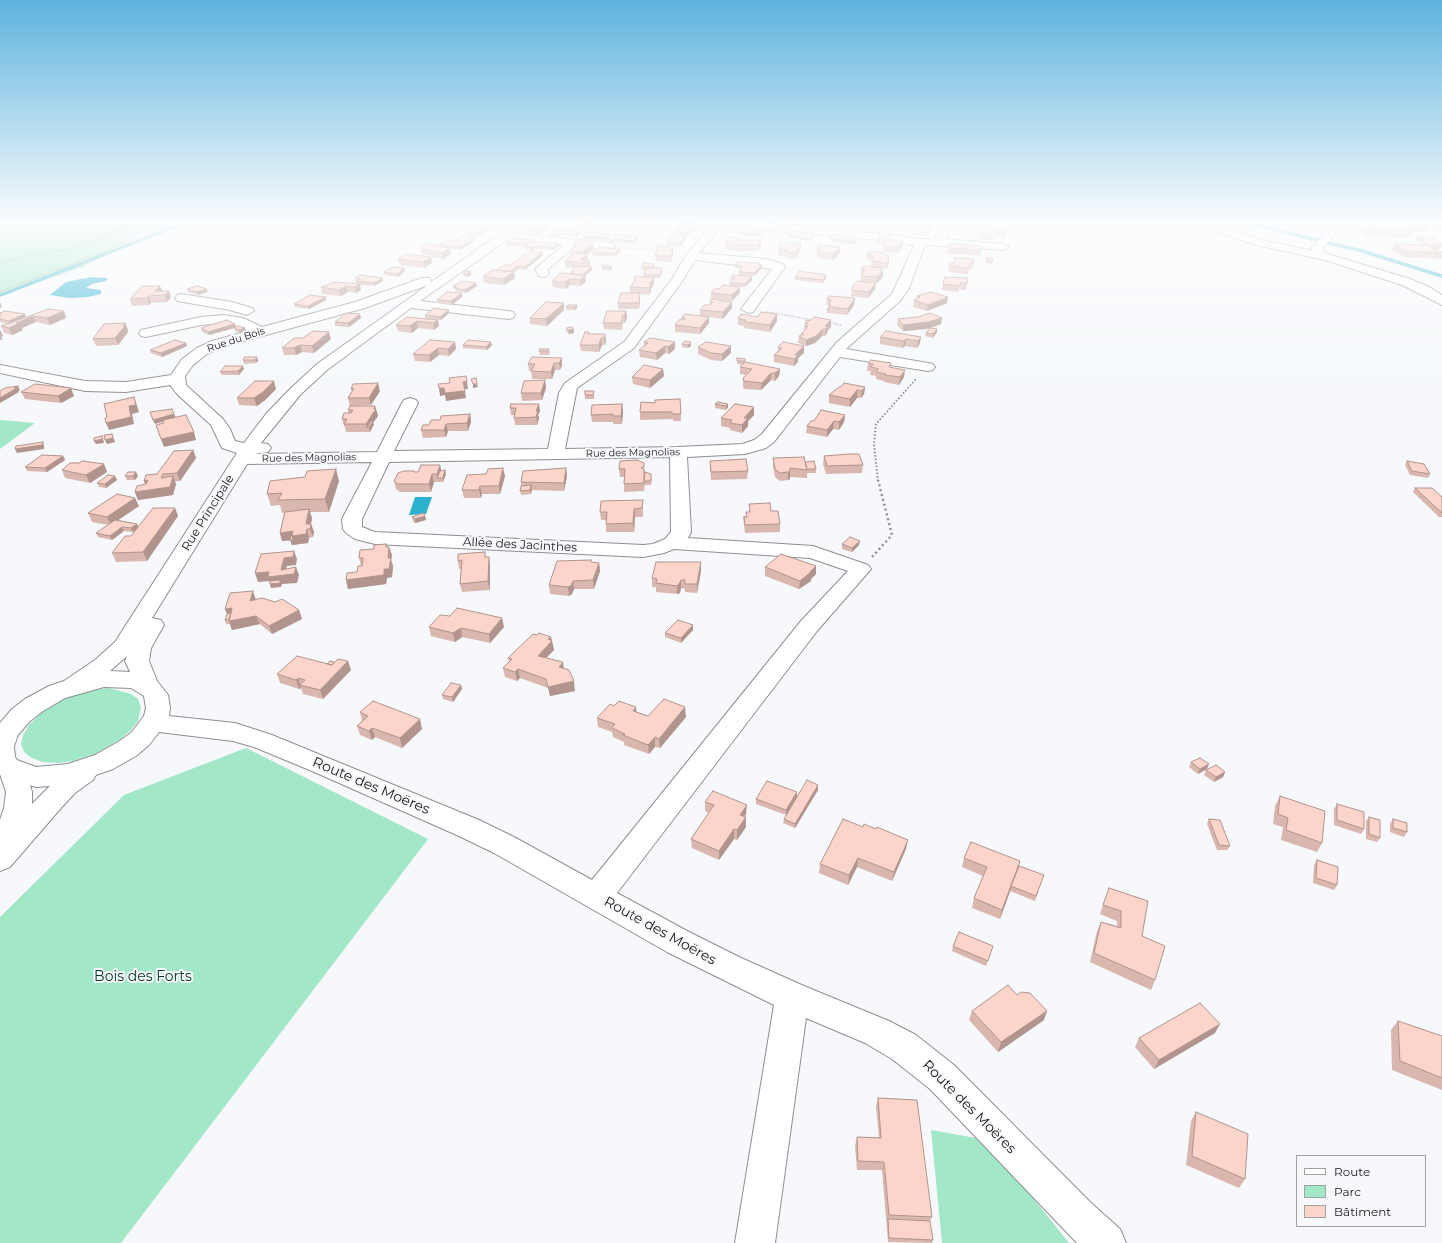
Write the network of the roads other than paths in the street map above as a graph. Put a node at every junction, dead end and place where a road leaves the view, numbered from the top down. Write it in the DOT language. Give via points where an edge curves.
graph roads {
  1 [pos="427,280"];
  2 [pos="442,280"];
  3 [pos="677,280"];
  4 [pos="770,280"];
  5 [pos="906,280"];
  6 [pos="1402,280"];
  7 [pos="401,291"];
  8 [pos="424,293"];
  9 [pos="182,298"];
  10 [pos="377,300"];
  11 [pos="1442,301"];
  12 [pos="408,304"];
  13 [pos="748,309"];
  14 [pos="508,315"];
  15 [pos="280,327"];
  16 [pos="261,332"];
  17 [pos="146,333"];
  18 [pos="836,352"];
  19 [pos="928,367"];
  20 [pos="0,369"];
  21 [pos="177,380"];
  22 [pos="410,403"];
  23 [pos="678,452"];
  24 [pos="253,454"];
  25 [pos="556,454"];
  26 [pos="382,456"];
  27 [pos="672,543"];
  28 [pos="73,686"];
  29 [pos="147,686"];
  30 [pos="153,723"];
  31 [pos="5,726"];
  32 [pos="95,766"];
  33 [pos="12,770"];
  34 [pos="0,845"];
  35 [pos="0,859"];
  36 [pos="597,896"];
  37 [pos="792,997"];
  38 [pos="755,1243"];
  39 [pos="1106,1243"];
  1 -- 7 [label="street, Rue du Bois"];
  2 -- 8 [label="street, Rue Principale"];
  3 -- 25 [label="street" via="630,345 570,386"];
  4 -- 13 [label="street"];
  5 -- 18 [label="street, Rue des Magnolias" via="894,300"];
  6 -- 11 [label="street"];
  7 -- 8 [label="street, Rue du Bois"];
  7 -- 10 [label="street, Rue du Bois"];
  8 -- 10 [label="street, Rue du Bois"];
  8 -- 12 [label="street, Rue Principale"];
  9 -- 15 [label="street" via="237,307"];
  10 -- 15 [label="street, Rue du Bois"];
  12 -- 14 [label="street"];
  12 -- 24 [label="street, Rue Principale" via="322,367 295,392 272,417"];
  15 -- 16 [label="street, Rue du Bois"];
  16 -- 17 [label="street" via="238,321 224,319 201,321"];
  16 -- 21 [label="street, Rue du Bois" via="202,351 187,362"];
  18 -- 19 [label="street"];
  18 -- 23 [label="street, Rue des Magnolias" via="768,438 760,444 739,450"];
  20 -- 21 [label="street" via="85,386 126,387"];
  21 -- 24 [label="street" via="182,391 220,426 230,446"];
  22 -- 26 [label="street, Allée des Jacinthes"];
  23 -- 25 [label="street, Rue des Magnolias"];
  23 -- 27 [label="street" via="681,532"];
  24 -- 26 [label="street, Rue des Magnolias"];
  24 -- 28 [label="street, Rue Principale" via="123,647"];
  24 -- 29 [label="street, Rue Principale" via="140,648 138,666"];
  25 -- 26 [label="street, Rue des Magnolias"];
  26 -- 27 [label="street, Allée des Jacinthes" via="351,523 353,529 368,536 643,551 657,550"];
  27 -- 36 [label="street" via="814,552 861,570 809,626"];
  28 -- 29 [label="street" via="112,679 132,680"];
  28 -- 31 [label="street" via="49,696"];
  29 -- 30 [label="street, Rue Principale" via="154,692 158,704"];
  30 -- 32 [label="street" via="140,739 127,749"];
  30 -- 36 [label="street, Route des Moëres" via="225,730 263,741 469,828"];
  31 -- 33 [label="street" via="2,759"];
  32 -- 33 [label="street" via="52,777 29,776"];
  32 -- 35 [label="street" via="66,786"];
  33 -- 34 [label="street" via="19,792 18,808"];
  36 -- 37 [label="street, Route des Moëres" via="678,942"];
  37 -- 38 [label="street"];
  37 -- 39 [label="street, Route des Moëres" via="878,1032 930,1066 1076,1216"];
}
